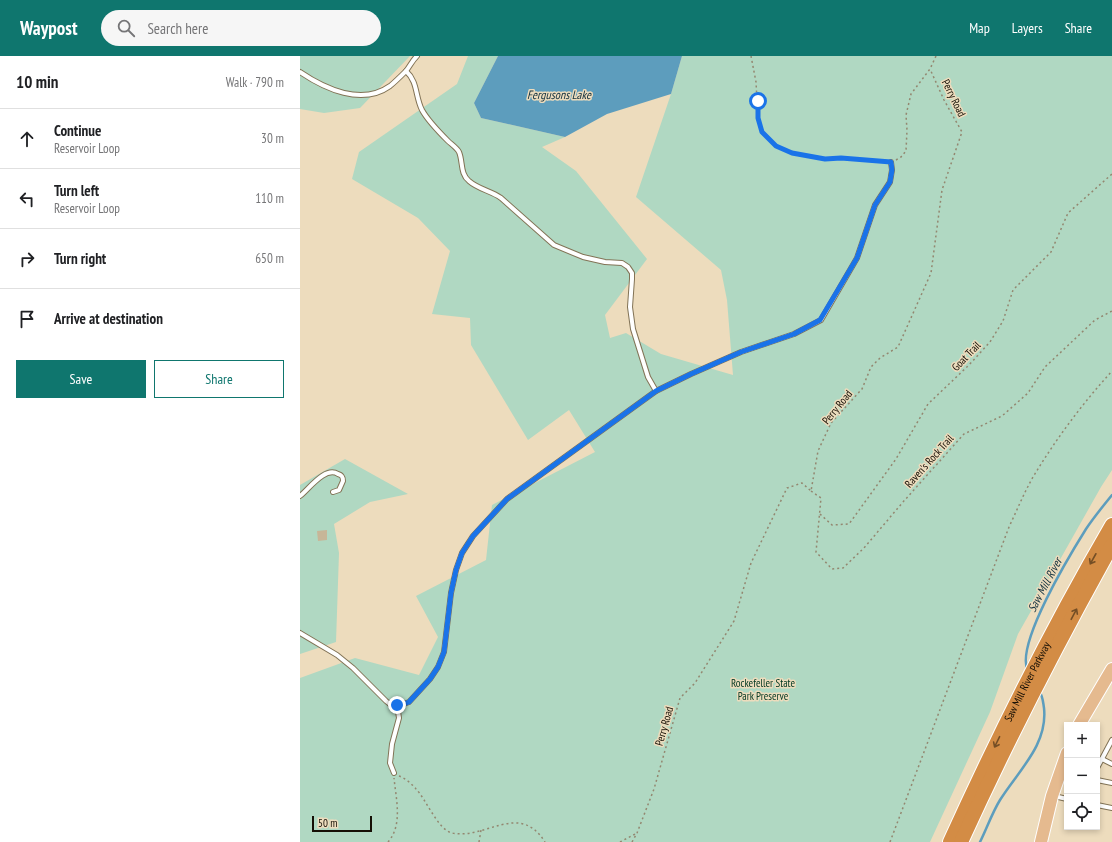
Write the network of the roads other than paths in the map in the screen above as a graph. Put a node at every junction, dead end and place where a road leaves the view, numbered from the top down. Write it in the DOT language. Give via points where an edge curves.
graph roads {
  1 [pos="416,56"];
  2 [pos="406,71"];
  3 [pos="300,72"];
  4 [pos="891,162"];
  5 [pos="656,391"];
  6 [pos="333,492"];
  7 [pos="300,496"];
  8 [pos="1112,525"];
  9 [pos="1112,545"];
  10 [pos="300,633"];
  11 [pos="1112,669"];
  12 [pos="1037,673"];
  13 [pos="1029,687"];
  14 [pos="397,705"];
  15 [pos="1081,722"];
  16 [pos="1112,740"];
  17 [pos="1065,758"];
  18 [pos="1102,759"];
  19 [pos="1100,763"];
  20 [pos="1112,764"];
  21 [pos="394,773"];
  22 [pos="1100,781"];
  23 [pos="1112,783"];
  24 [pos="1052,796"];
  25 [pos="1064,798"];
  26 [pos="1100,806"];
  27 [pos="1112,808"];
  28 [pos="950,842"];
  29 [pos="961,842"];
  30 [pos="1040,842"];
  1 -- 2 [label="lane"];
  2 -- 3 [label="lane" via="390,86 378,93 364,96 327,88"];
  2 -- 5 [label="lane" via="416,85 422,109 429,120 459,152 467,179 501,198 554,245 583,257 622,263 628,267 632,273 630,307 633,329 648,377"];
  4 -- 5 [label="lane" via="890,182 875,205 857,258 820,320 794,334 741,352"];
  5 -- 14 [label="lane" via="507,499 473,536 462,553 456,570 444,652 438,667 409,702"];
  6 -- 7 [label="lane" via="339,490 343,481 337,472 320,477"];
  8 -- 12 [label="highway, Saw Mill River Parkway, one-way"];
  12 -- 9 [label="highway, Saw Mill River Parkway, one-way"];
  10 -- 14 [label="lane" via="337,655 386,702"];
  11 -- 15 [label="main road"];
  12 -- 13 [label="highway, Saw Mill River Parkway"];
  13 -- 28 [label="highway, Saw Mill River Parkway, one-way" via="995,745"];
  13 -- 29 [label="highway, Saw Mill River Parkway"];
  14 -- 21 [label="lane" via="399,718 390,763"];
  16 -- 18 [label="lane"];
  17 -- 24 [label="main road"];
  18 -- 19 [label="lane"];
  18 -- 20 [label="lane"];
  22 -- 23 [label="lane"];
  24 -- 25 [label="lane"];
  24 -- 30 [label="main road"];
  26 -- 27 [label="lane"];
}
